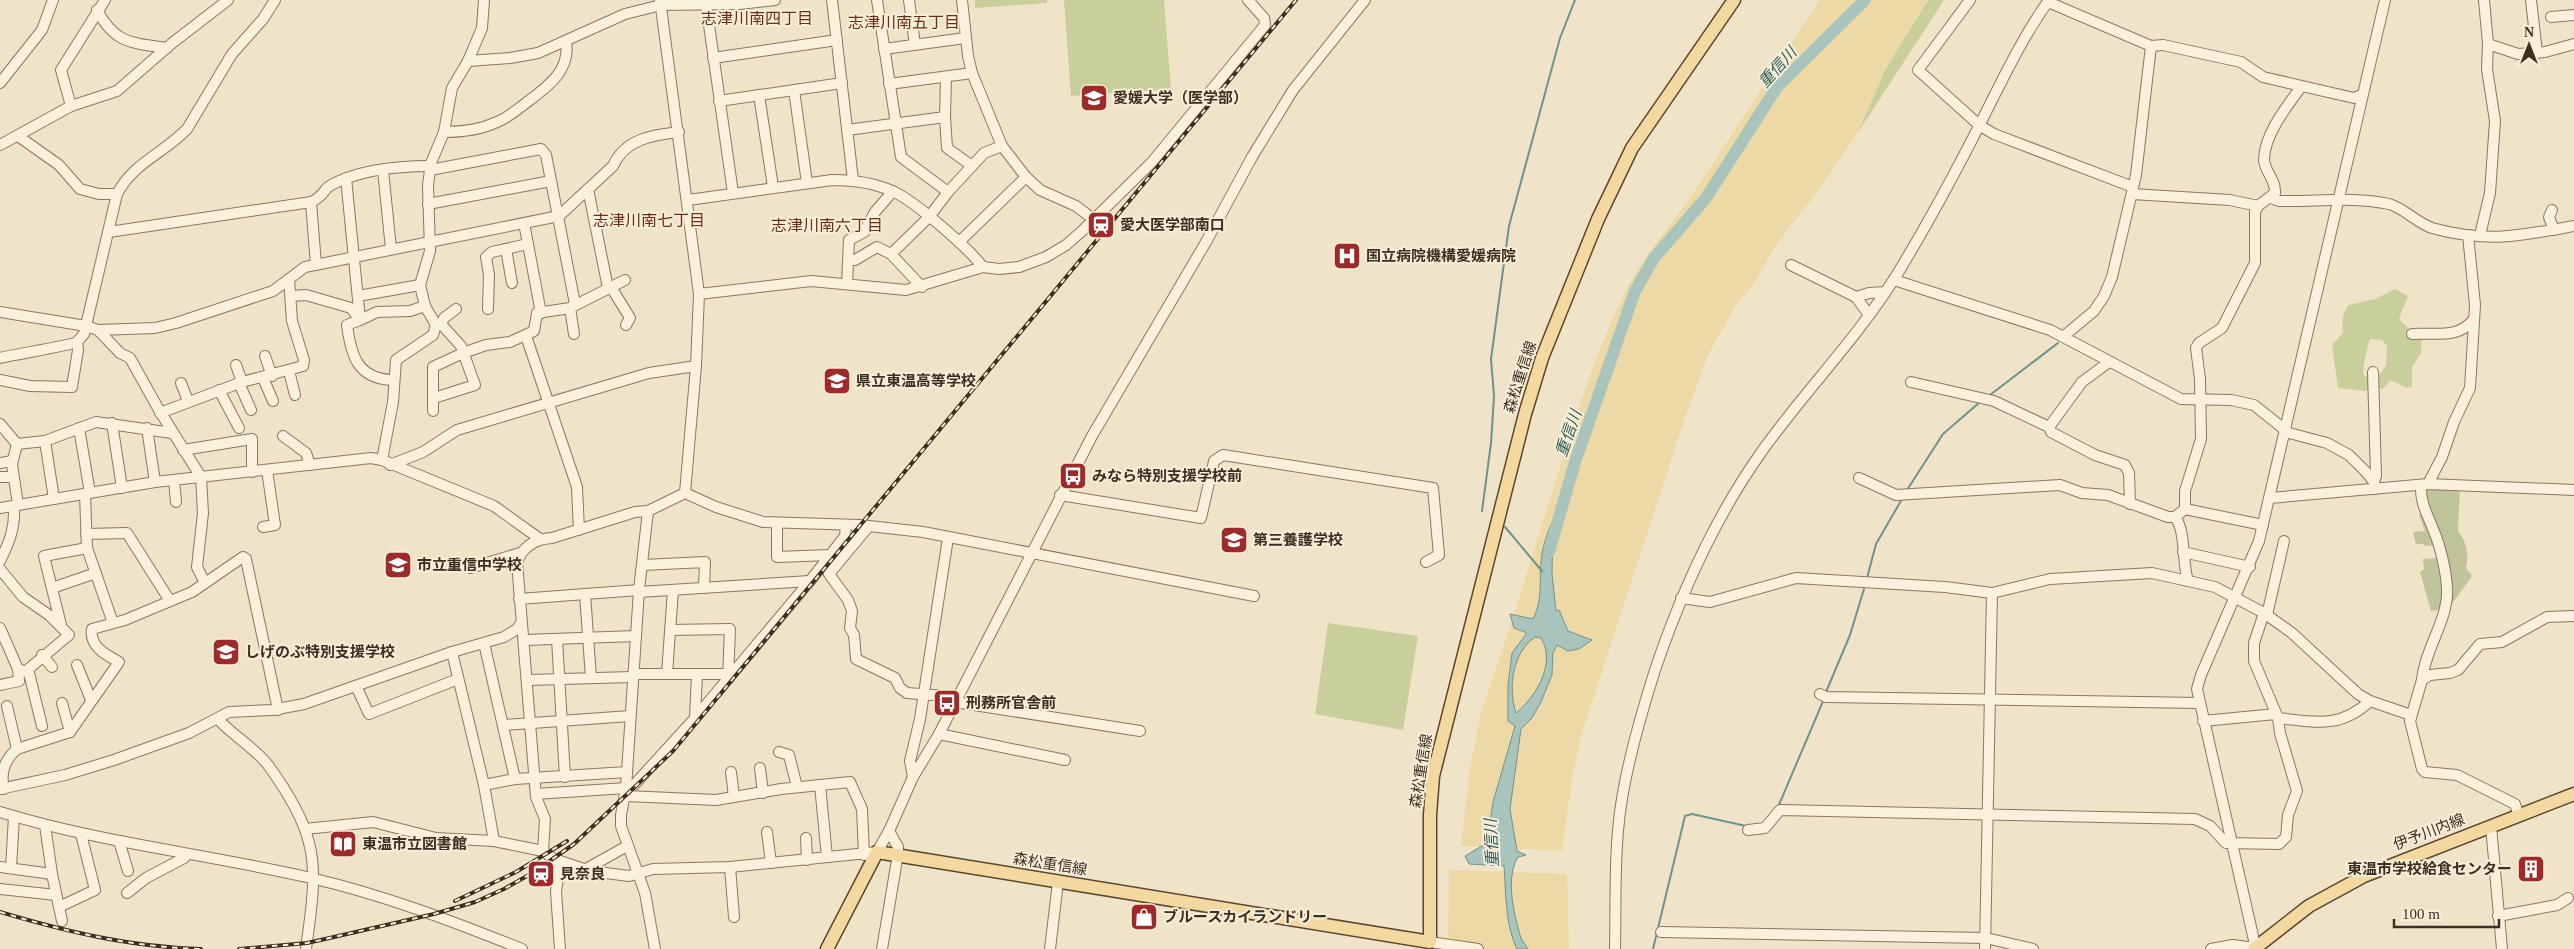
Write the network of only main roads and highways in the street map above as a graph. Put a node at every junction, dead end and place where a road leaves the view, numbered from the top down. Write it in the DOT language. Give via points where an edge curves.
graph roads {
  1 [pos="1734,0"];
  2 [pos="2574,794"];
  3 [pos="827,949"];
  4 [pos="2255,949"];
  1 -- 3 [label="main road, 森松重信線" via="1632,148 1598,219 1532,386 1433,776 1430,942 877,852"];
  2 -- 4 [label="main road, 伊予川内線" via="2346,885 2308,906"];
}
